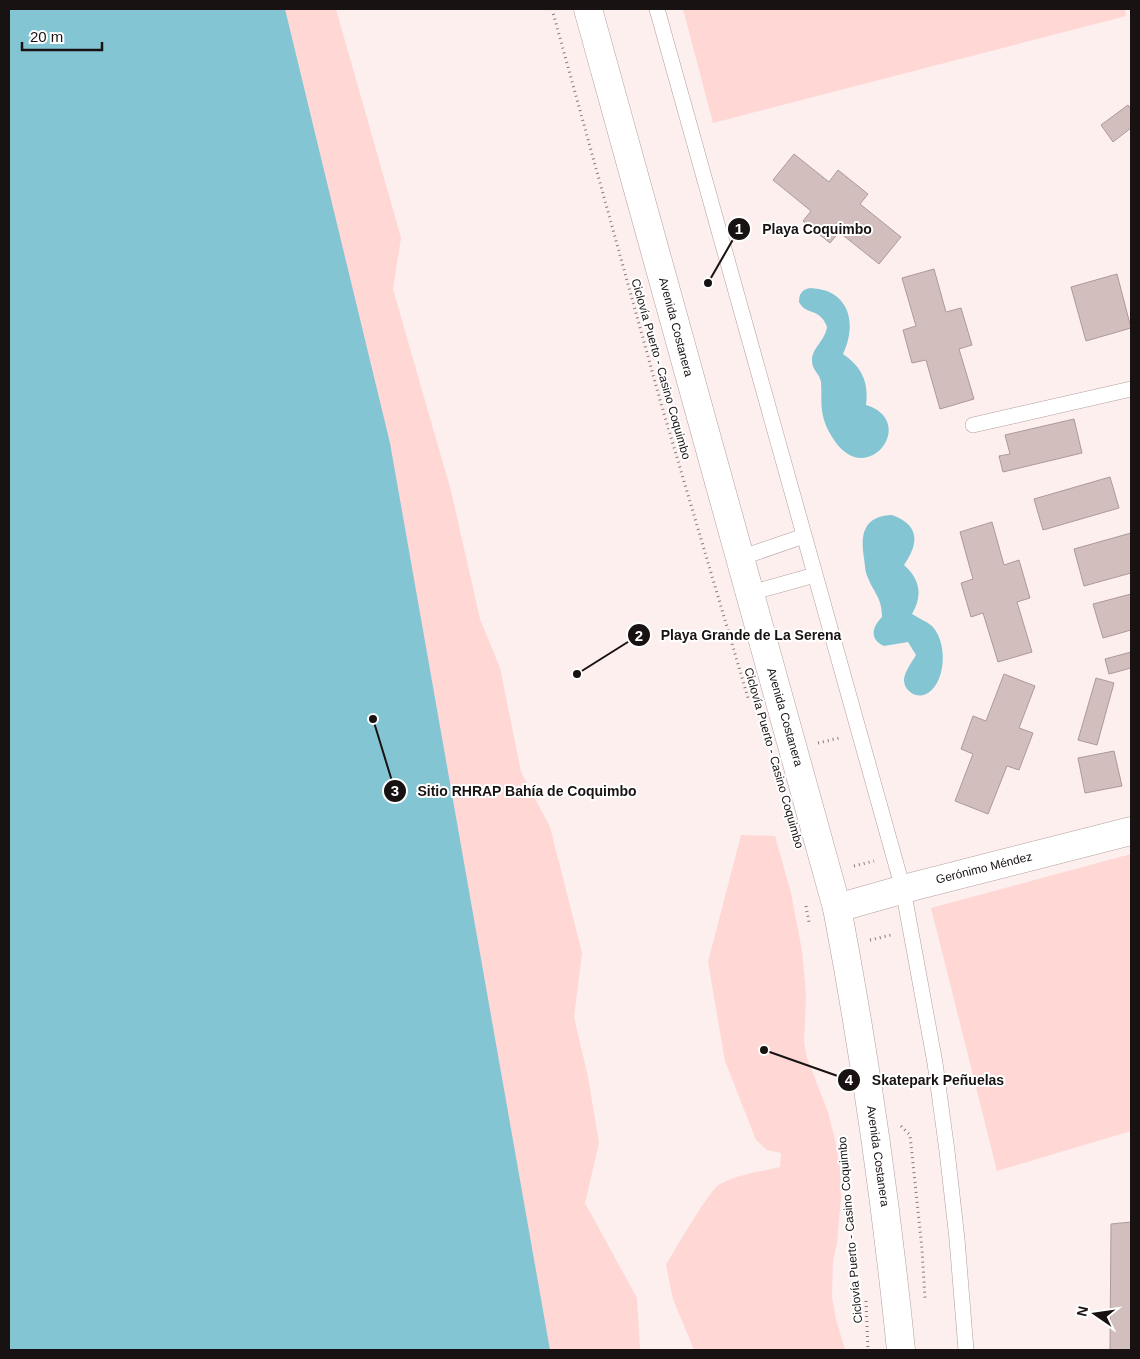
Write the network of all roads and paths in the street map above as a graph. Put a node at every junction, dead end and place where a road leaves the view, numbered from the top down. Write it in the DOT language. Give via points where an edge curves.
graph roads {
  1 [pos="552,9"];
  2 [pos="588,9"];
  3 [pos="657,9"];
  4 [pos="1131,389"];
  5 [pos="973,425"];
  6 [pos="804,536"];
  7 [pos="740,558"];
  8 [pos="815,575"];
  9 [pos="750,593"];
  10 [pos="749,703"];
  11 [pos="1131,831"];
  12 [pos="903,889"];
  13 [pos="804,898"];
  14 [pos="837,908"];
  15 [pos="810,926"];
  16 [pos="866,1294"];
  17 [pos="868,1350"];
  18 [pos="901,1350"];
  19 [pos="966,1350"];
  1 -- 10 [label="path, Ciclovía Puerto - Casino Coquimbo" via="660,400"];
  2 -- 7 [label="main road, Avenida Costanera"];
  3 -- 6 [label="lane"];
  4 -- 5 [label="lane"];
  6 -- 7 [label="lane"];
  6 -- 8 [label="lane"];
  7 -- 9 [label="main road, Avenida Costanera"];
  8 -- 9 [label="lane"];
  8 -- 12 [label="lane"];
  9 -- 14 [label="main road, Avenida Costanera"];
  11 -- 12 [label="main road, Gerónimo Méndez"];
  12 -- 14 [label="main road, Gerónimo Méndez"];
  12 -- 19 [label="lane" via="943,1121"];
  13 -- 15 [label="path"];
  14 -- 18 [label="main road, Avenida Costanera" via="874,1124"];
  16 -- 17 [label="path, Ciclovía Puerto - Casino Coquimbo"];
}
